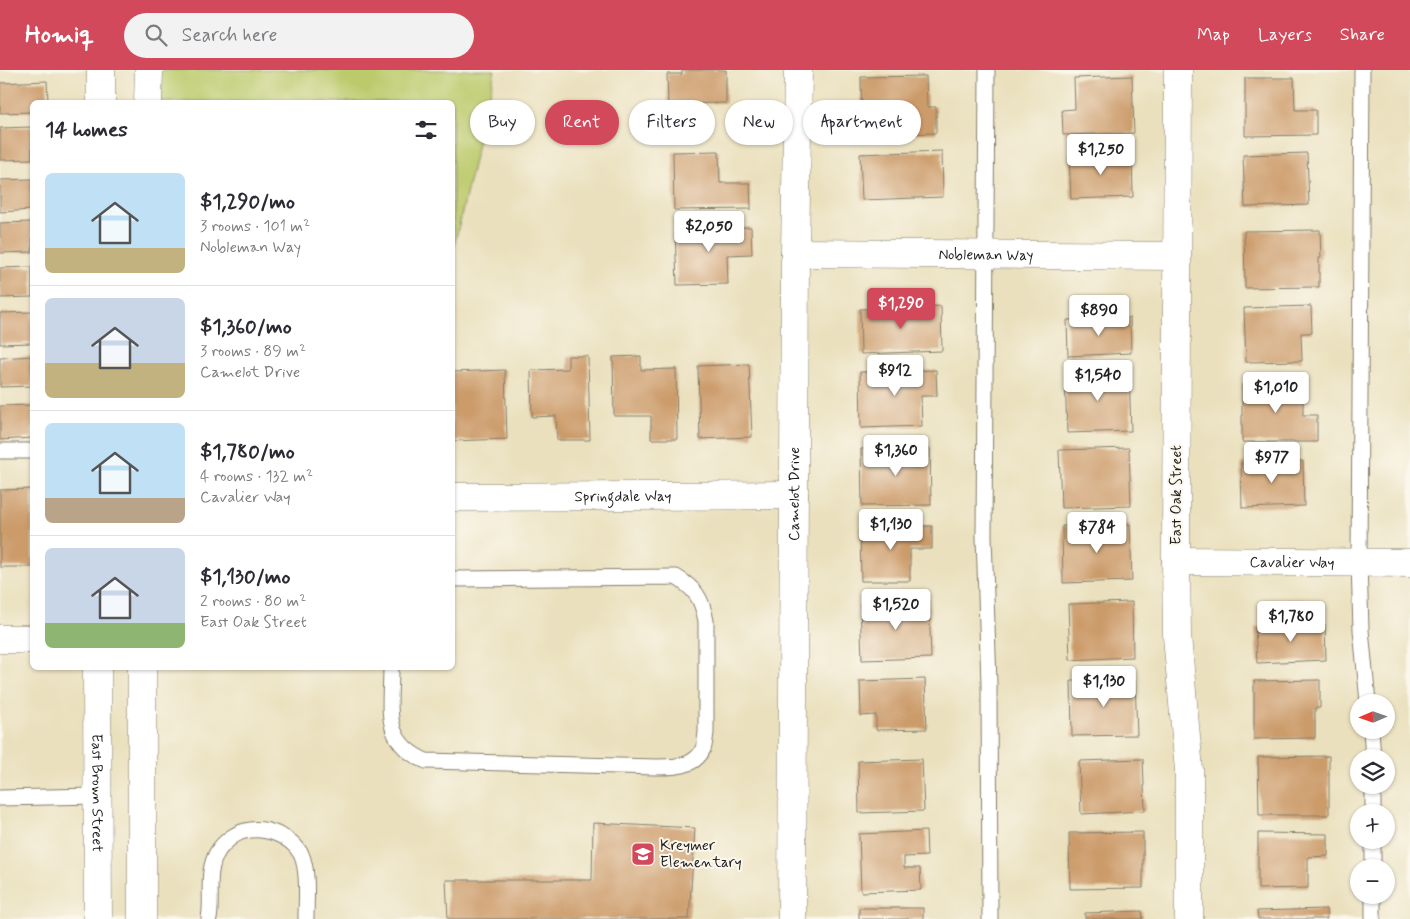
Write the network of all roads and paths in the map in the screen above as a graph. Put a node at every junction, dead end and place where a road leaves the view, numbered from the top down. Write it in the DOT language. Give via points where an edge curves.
graph roads {
  1 [pos="101,70"];
  2 [pos="149,70"];
  3 [pos="798,70"];
  4 [pos="987,70"];
  5 [pos="1178,70"];
  6 [pos="1362,70"];
  7 [pos="101,100"];
  8 [pos="148,100"];
  9 [pos="795,253"];
  10 [pos="985,254"];
  11 [pos="1176,256"];
  12 [pos="30,451"];
  13 [pos="0,452"];
  14 [pos="794,495"];
  15 [pos="455,497"];
  16 [pos="1176,561"];
  17 [pos="1359,562"];
  18 [pos="1410,563"];
  19 [pos="455,578"];
  20 [pos="0,639"];
  21 [pos="30,639"];
  22 [pos="97,670"];
  23 [pos="142,670"];
  24 [pos="391,670"];
  25 [pos="1367,694"];
  26 [pos="97,796"];
  27 [pos="0,798"];
  28 [pos="1373,904"];
  29 [pos="98,919"];
  30 [pos="142,919"];
  31 [pos="209,919"];
  32 [pos="306,919"];
  33 [pos="792,919"];
  34 [pos="990,919"];
  35 [pos="1189,919"];
  36 [pos="1373,919"];
  1 -- 7 [label="street"];
  2 -- 8 [label="street"];
  3 -- 9 [label="street, Camelot Drive"];
  4 -- 10 [label="lane"];
  5 -- 11 [label="street, East Oak Street"];
  6 -- 17 [label="lane"];
  9 -- 10 [label="street, Nobleman Way"];
  9 -- 14 [label="street, Camelot Drive"];
  10 -- 11 [label="street, Nobleman Way"];
  10 -- 34 [label="lane" via="984,538 989,684"];
  11 -- 16 [label="street, East Oak Street"];
  12 -- 13 [label="lane"];
  14 -- 15 [label="street, Springdale Way"];
  14 -- 33 [label="street, Camelot Drive"];
  16 -- 17 [label="street, Cavalier Way"];
  16 -- 35 [label="street, East Oak Street" via="1177,636 1189,770"];
  17 -- 18 [label="street, Cavalier Way"];
  17 -- 25 [label="lane"];
  19 -- 24 [label="lane" via="676,577 686,583 703,605 706,621 706,732 704,748 696,760 657,767 426,762 398,742 393,731 390,718"];
  20 -- 21 [label="street"];
  22 -- 26 [label="street, East Brown Street"];
  23 -- 30 [label="street"];
  26 -- 27 [label="lane"];
  26 -- 29 [label="street, East Brown Street"];
  28 -- 36 [label="lane"];
  31 -- 32 [label="lane" via="212,868 218,851 230,838 244,831 259,830 290,840 301,855 306,876"];
}
